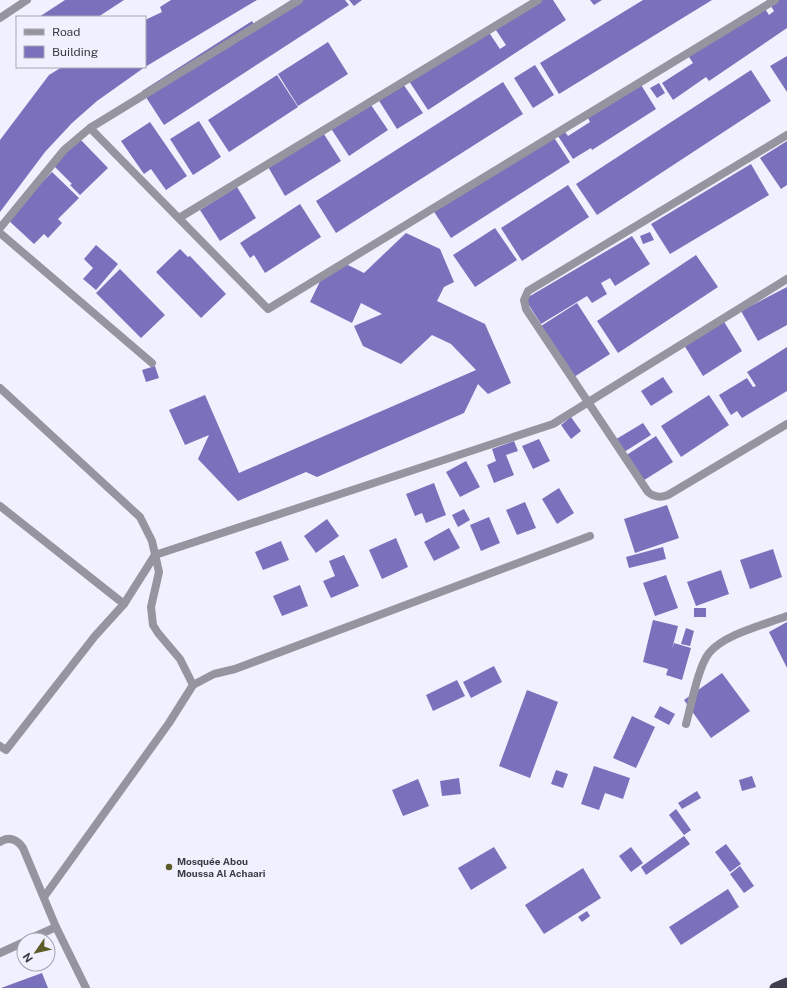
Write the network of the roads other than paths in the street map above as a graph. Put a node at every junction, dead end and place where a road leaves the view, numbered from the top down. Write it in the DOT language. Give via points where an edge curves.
graph roads {
  1 [pos="28,0"];
  2 [pos="299,0"];
  3 [pos="538,0"];
  4 [pos="775,0"];
  5 [pos="0,18"];
  6 [pos="90,128"];
  7 [pos="787,135"];
  8 [pos="178,218"];
  9 [pos="0,228"];
  10 [pos="0,233"];
  11 [pos="787,279"];
  12 [pos="152,363"];
  13 [pos="0,388"];
  14 [pos="588,402"];
  15 [pos="787,424"];
  16 [pos="0,506"];
  17 [pos="590,536"];
  18 [pos="155,555"];
  19 [pos="124,604"];
  20 [pos="787,616"];
  21 [pos="193,685"];
  22 [pos="686,724"];
  23 [pos="0,746"];
  24 [pos="0,842"];
  25 [pos="44,897"];
  26 [pos="56,927"];
  27 [pos="45,932"];
  28 [pos="16,945"];
  29 [pos="0,952"];
  30 [pos="787,983"];
  31 [pos="86,988"];
  32 [pos="775,988"];
  1 -- 5 [label="street"];
  2 -- 6 [label="street"];
  3 -- 8 [label="street"];
  4 -- 8 [label="street" via="268,309"];
  6 -- 8 [label="street"];
  6 -- 9 [label="street" via="64,150"];
  7 -- 14 [label="street" via="526,294 526,309"];
  10 -- 12 [label="street"];
  11 -- 14 [label="street"];
  13 -- 18 [label="street" via="140,517 147,528"];
  14 -- 15 [label="street" via="648,492 658,497 668,495"];
  14 -- 18 [label="street" via="553,424"];
  16 -- 19 [label="street"];
  17 -- 21 [label="street" via="235,669 214,674"];
  18 -- 19 [label="street"];
  18 -- 21 [label="street" via="158,572 151,607 154,625 180,659"];
  19 -- 23 [label="street" via="95,636 6,750"];
  20 -- 22 [label="street" via="724,640 709,654"];
  21 -- 25 [label="street" via="169,723"];
  24 -- 25 [label="street" via="10,839 21,845"];
  25 -- 26 [label="street"];
  26 -- 27 [label="street"];
  26 -- 31 [label="street"];
  28 -- 29 [label="street"];
  30 -- 32 [label="highway"];
}
